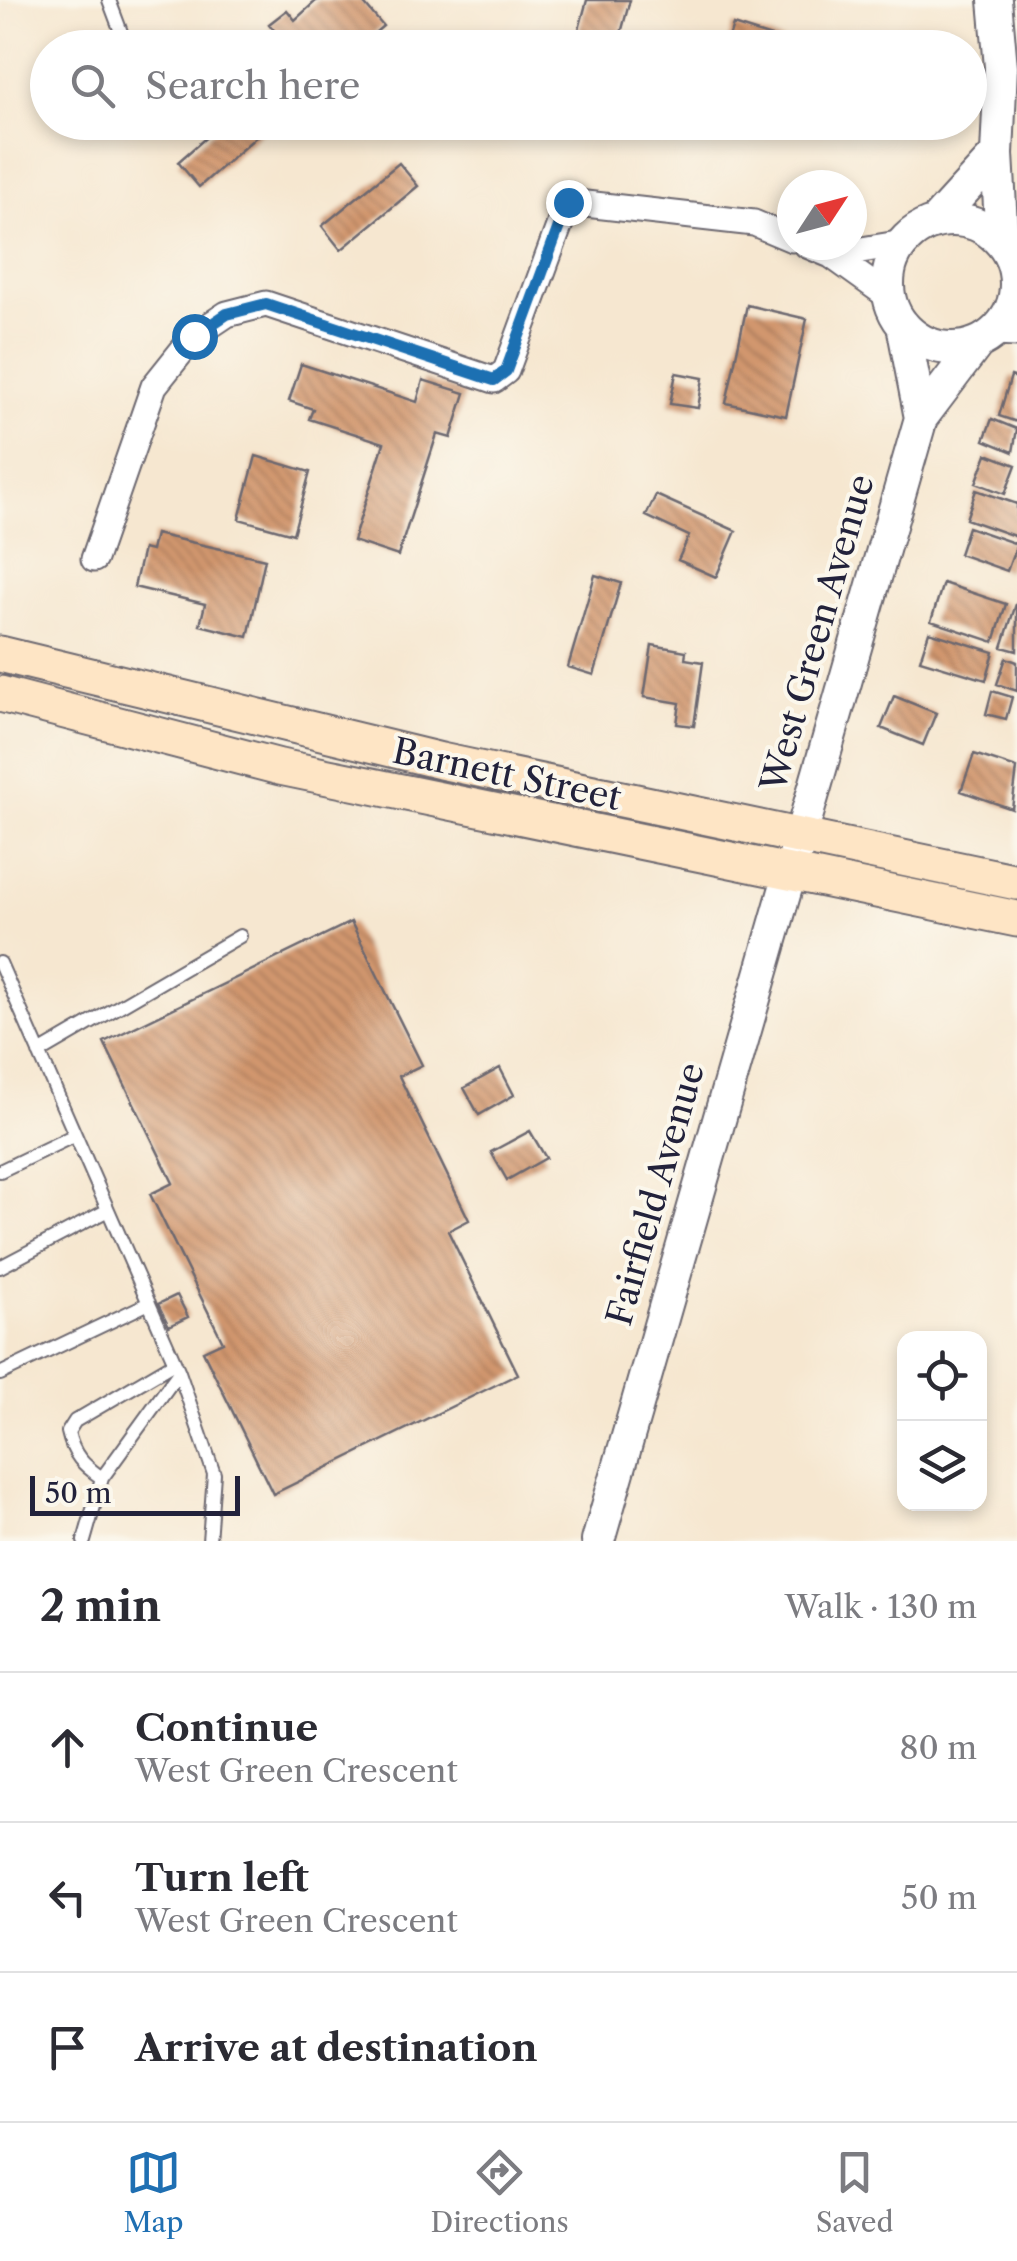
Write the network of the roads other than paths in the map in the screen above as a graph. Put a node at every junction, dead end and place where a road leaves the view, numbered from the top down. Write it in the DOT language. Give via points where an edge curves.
graph roads {
  1 [pos="109,0"];
  2 [pos="995,0"];
  3 [pos="120,30"];
  4 [pos="997,154"];
  5 [pos="935,222"];
  6 [pos="777,233"];
  7 [pos="904,243"];
  8 [pos="867,246"];
  9 [pos="1010,256"];
  10 [pos="832,260"];
  11 [pos="897,312"];
  12 [pos="996,337"];
  13 [pos="921,418"];
  14 [pos="94,559"];
  15 [pos="0,654"];
  16 [pos="0,694"];
  17 [pos="795,853"];
  18 [pos="1017,882"];
  19 [pos="1017,919"];
  20 [pos="240,936"];
  21 [pos="0,963"];
  22 [pos="39,1053"];
  23 [pos="75,1135"];
  24 [pos="0,1171"];
  25 [pos="108,1210"];
  26 [pos="0,1267"];
  27 [pos="148,1302"];
  28 [pos="177,1367"];
  29 [pos="0,1374"];
  30 [pos="102,1478"];
  31 [pos="84,1541"];
  32 [pos="209,1541"];
  33 [pos="598,1541"];
  1 -- 3 [label="lane"];
  2 -- 4 [label="street" via="1001,67"];
  4 -- 5 [label="street"];
  4 -- 9 [label="street"];
  5 -- 7 [label="street"];
  5 -- 9 [label="street" via="968,221"];
  6 -- 14 [label="street" via="754,224 568,202 506,371 494,380 266,304 227,314 194,336 154,386"];
  7 -- 8 [label="street"];
  7 -- 11 [label="street" via="890,268"];
  9 -- 12 [label="street" via="1015,300"];
  10 -- 11 [label="street"];
  11 -- 12 [label="street" via="937,346"];
  11 -- 13 [label="street, West Green Avenue"];
  12 -- 13 [label="street, West Green Avenue"];
  13 -- 17 [label="street, West Green Avenue"];
  15 -- 17 [label="main road, Barnett Street"];
  16 -- 17 [label="main road, Barnett Street" via="280,767"];
  17 -- 18 [label="main road, Barnett Street"];
  17 -- 19 [label="main road, Barnett Street"];
  17 -- 33 [label="street, Fairfield Avenue"];
  20 -- 22 [label="lane"];
  21 -- 22 [label="lane"];
  22 -- 23 [label="lane"];
  23 -- 24 [label="lane"];
  23 -- 25 [label="lane"];
  25 -- 26 [label="lane"];
  25 -- 27 [label="lane"];
  27 -- 28 [label="lane"];
  27 -- 29 [label="lane"];
  28 -- 30 [label="lane"];
  28 -- 30 [label="lane" via="74,1421 71,1447"];
  28 -- 32 [label="lane" via="214,1474"];
  30 -- 31 [label="lane"];
}
